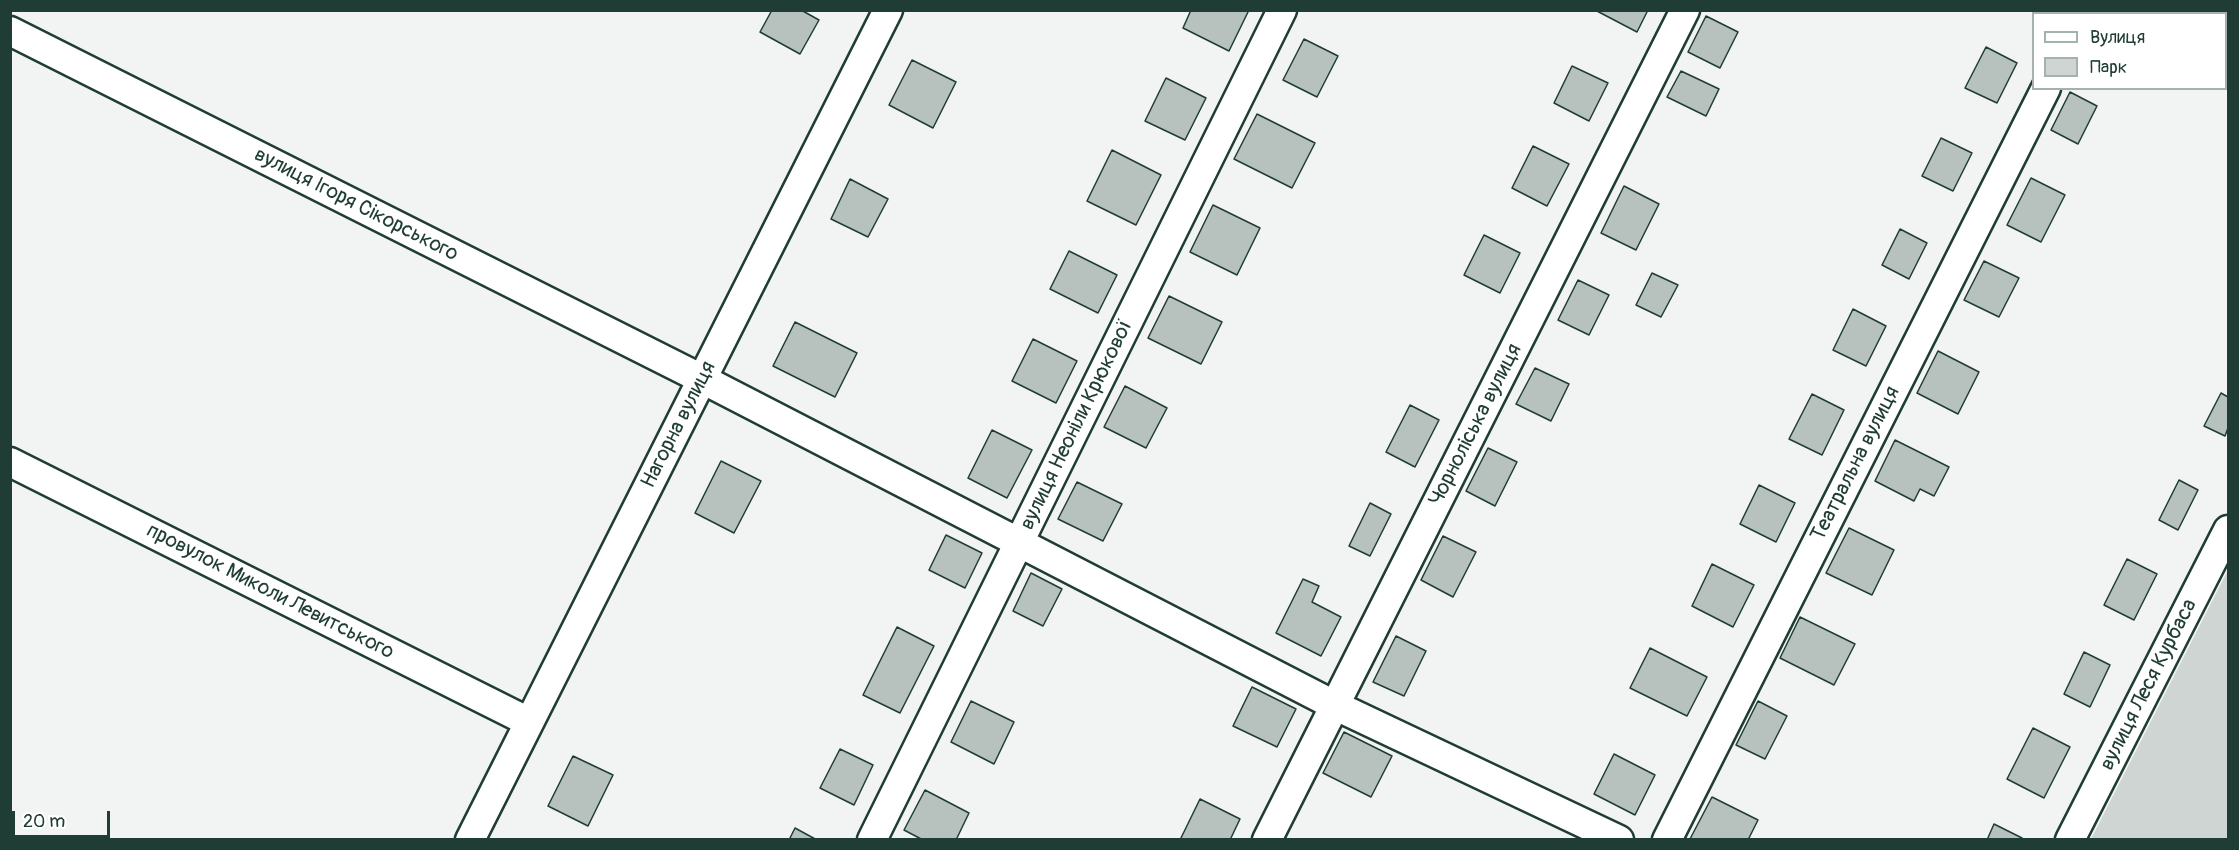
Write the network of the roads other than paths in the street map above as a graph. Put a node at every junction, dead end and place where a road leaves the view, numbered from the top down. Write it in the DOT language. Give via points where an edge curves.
graph roads {
  1 [pos="1282,10"];
  2 [pos="1684,10"];
  3 [pos="878,14"];
  4 [pos="10,32"];
  5 [pos="2045,90"];
  6 [pos="702,379"];
  7 [pos="10,462"];
  8 [pos="2229,530"];
  9 [pos="1019,541"];
  10 [pos="1334,705"];
  11 [pos="529,722"];
  12 [pos="470,840"];
  13 [pos="872,840"];
  14 [pos="1267,840"];
  15 [pos="1618,840"];
  16 [pos="1667,840"];
  17 [pos="2070,840"];
  1 -- 9 [label="street, вулиця Неоніли Крюкової"];
  2 -- 10 [label="street, Чорноліська вулиця"];
  3 -- 6 [label="street, Нагорна вулиця"];
  4 -- 6 [label="street, вулиця Ігоря Сікорського"];
  5 -- 16 [label="street, Театральна вулиця"];
  6 -- 9 [label="street, вулиця Ігоря Сікорського"];
  6 -- 11 [label="street, Нагорна вулиця"];
  7 -- 11 [label="street, провулок Миколи Левитського"];
  8 -- 17 [label="street, вулиця Леся Курбаса"];
  9 -- 10 [label="street, вулиця Ігоря Сікорського"];
  9 -- 13 [label="street, вулиця Неоніли Крюкової"];
  10 -- 14 [label="street, Чорноліська вулиця"];
  10 -- 15 [label="street, вулиця Ігоря Сікорського"];
  11 -- 12 [label="street, Нагорна вулиця"];
}
